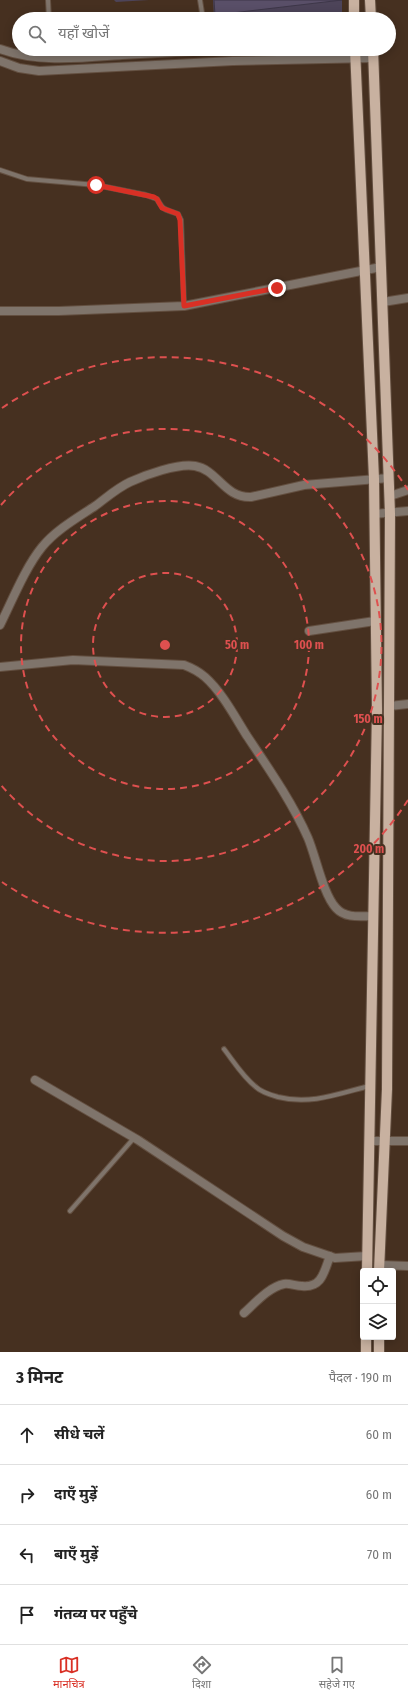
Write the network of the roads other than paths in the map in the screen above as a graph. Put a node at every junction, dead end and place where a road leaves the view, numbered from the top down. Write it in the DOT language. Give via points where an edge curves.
graph roads {
  1 [pos="48,0"];
  2 [pos="200,0"];
  3 [pos="354,0"];
  4 [pos="370,0"];
  5 [pos="49,12"];
  6 [pos="202,12"];
  7 [pos="354,12"];
  8 [pos="371,12"];
  9 [pos="2,50"];
  10 [pos="12,53"];
  11 [pos="23,56"];
  12 [pos="116,56"];
  13 [pos="320,56"];
  14 [pos="355,56"];
  15 [pos="373,56"];
  16 [pos="0,61"];
  17 [pos="0,170"];
  18 [pos="381,267"];
  19 [pos="366,270"];
  20 [pos="408,298"];
  21 [pos="383,302"];
  22 [pos="184,306"];
  23 [pos="0,311"];
  24 [pos="389,478"];
  25 [pos="374,479"];
  26 [pos="408,490"];
  27 [pos="390,496"];
  28 [pos="408,512"];
  29 [pos="374,514"];
  30 [pos="390,514"];
  31 [pos="376,621"];
  32 [pos="0,625"];
  33 [pos="309,630"];
  34 [pos="0,667"];
  35 [pos="408,704"];
  36 [pos="390,706"];
  37 [pos="374,916"];
  38 [pos="372,1021"];
  39 [pos="387,1022"];
  40 [pos="224,1050"];
  41 [pos="35,1080"];
  42 [pos="371,1086"];
  43 [pos="134,1138"];
  44 [pos="370,1141"];
  45 [pos="385,1141"];
  46 [pos="408,1141"];
  47 [pos="70,1211"];
  48 [pos="330,1256"];
  49 [pos="367,1256"];
  50 [pos="408,1266"];
  51 [pos="367,1268"];
  52 [pos="379,1268"];
  53 [pos="244,1313"];
  54 [pos="366,1340"];
  55 [pos="379,1340"];
  56 [pos="366,1352"];
  57 [pos="379,1352"];
  1 -- 5 [label="lane"];
  2 -- 6 [label="lane"];
  3 -- 7 [label="main road"];
  4 -- 8 [label="main road"];
  9 -- 10 [label="street"];
  9 -- 16 [label="street"];
  11 -- 12 [label="street"];
  13 -- 16 [label="street" via="39,71 26,70"];
  14 -- 19 [label="main road"];
  15 -- 18 [label="main road"];
  17 -- 22 [label="lane" via="27,180 96,185 146,195 157,199 165,210 178,214"];
  18 -- 19 [label="street"];
  18 -- 21 [label="main road"];
  19 -- 22 [label="street"];
  19 -- 25 [label="main road"];
  20 -- 21 [label="street"];
  21 -- 24 [label="main road"];
  22 -- 23 [label="street"];
  24 -- 25 [label="street"];
  24 -- 27 [label="main road"];
  25 -- 29 [label="main road"];
  25 -- 32 [label="street" via="304,485 244,498 232,493 210,473 194,466 176,467 142,477 120,488 48,541 35,557"];
  26 -- 27 [label="street"];
  27 -- 30 [label="main road"];
  28 -- 30 [label="street"];
  29 -- 30 [label="street"];
  29 -- 31 [label="main road"];
  30 -- 36 [label="main road"];
  31 -- 33 [label="street"];
  31 -- 37 [label="main road"];
  34 -- 37 [label="street" via="73,660 184,665 197,670 227,705 292,805 336,908 351,916"];
  35 -- 36 [label="street"];
  36 -- 39 [label="main road"];
  37 -- 38 [label="main road"];
  38 -- 39 [label="main road"];
  38 -- 42 [label="main road"];
  39 -- 45 [label="main road"];
  40 -- 42 [label="lane" via="257,1089 285,1099 317,1100"];
  41 -- 43 [label="street"];
  42 -- 44 [label="main road"];
  43 -- 47 [label="lane"];
  43 -- 48 [label="street" via="283,1236 303,1247"];
  44 -- 45 [label="street"];
  44 -- 49 [label="main road"];
  45 -- 46 [label="street"];
  45 -- 52 [label="main road"];
  48 -- 49 [label="street" via="344,1259"];
  48 -- 53 [label="street" via="322,1277 314,1285 278,1286"];
  49 -- 51 [label="main road"];
  50 -- 52 [label="street"];
  54 -- 56 [label="main road"];
  55 -- 57 [label="main road"];
}
